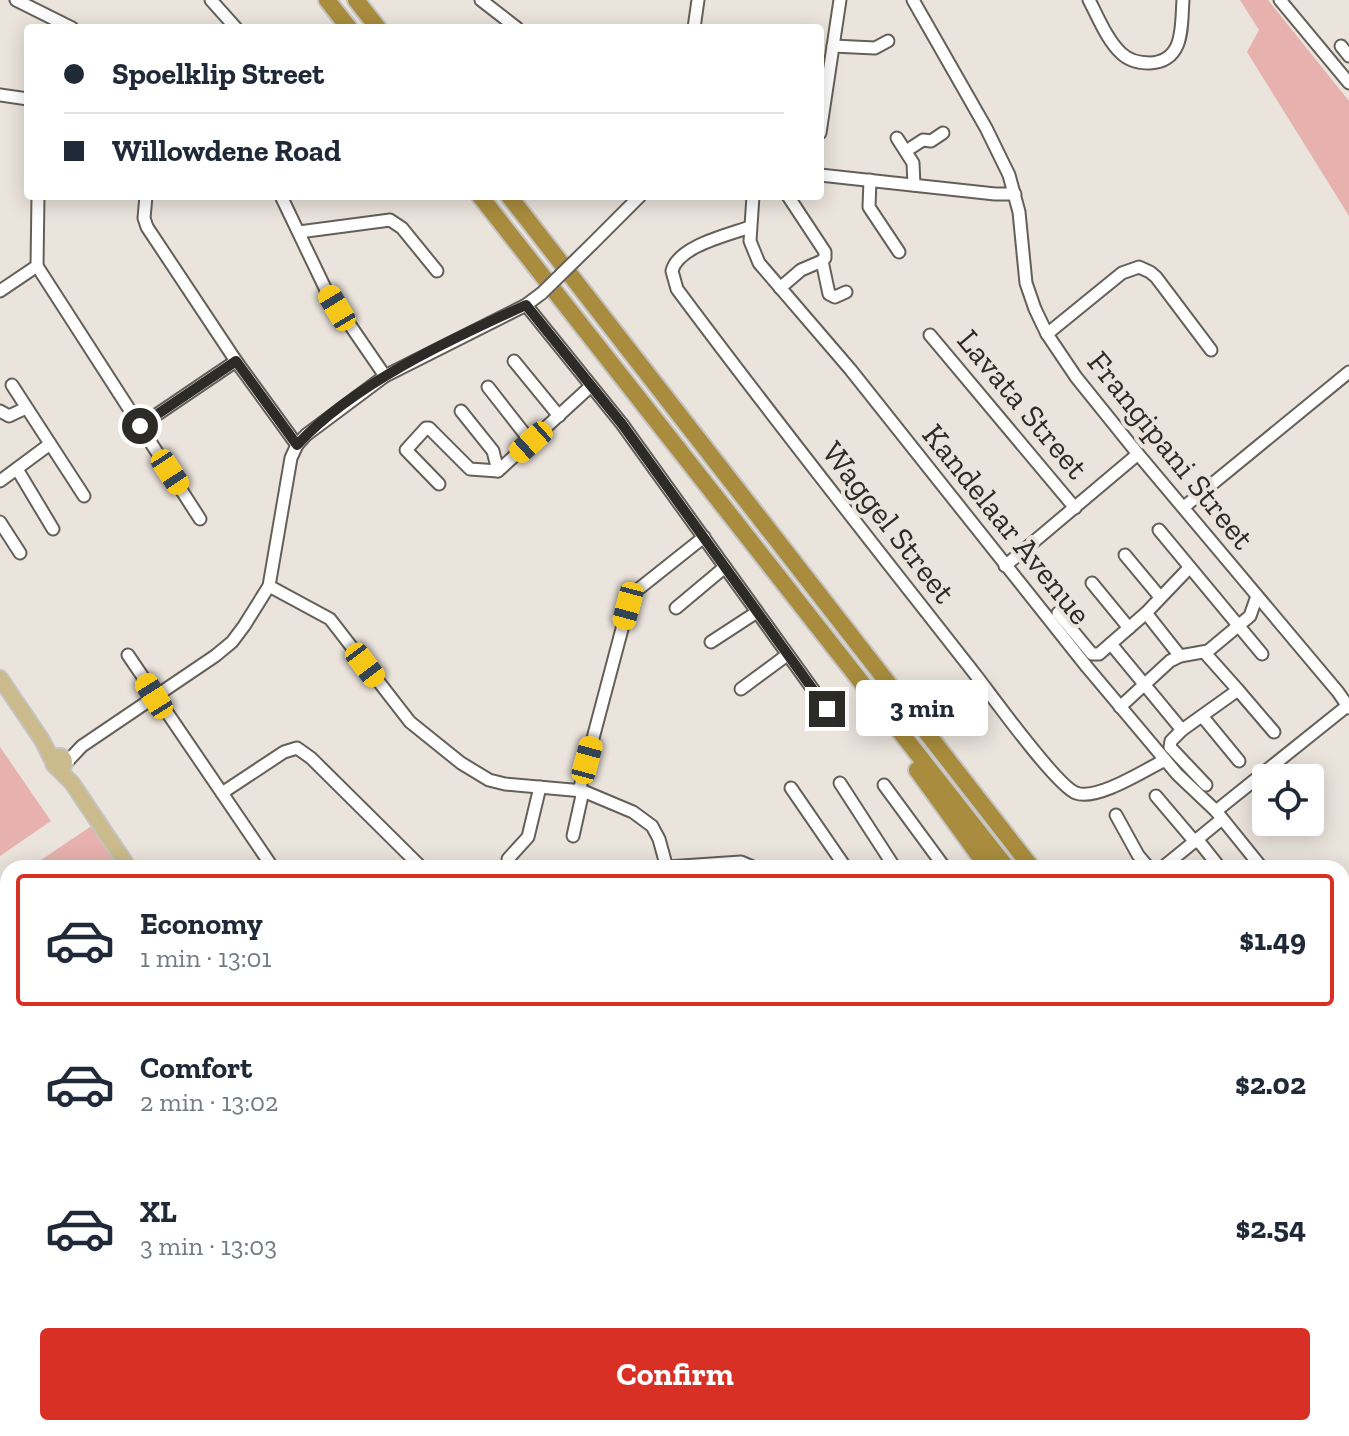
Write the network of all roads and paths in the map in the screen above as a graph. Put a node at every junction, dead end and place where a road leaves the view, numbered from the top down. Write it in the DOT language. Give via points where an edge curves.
graph roads {
  1 [pos="16,0"];
  2 [pos="211,0"];
  3 [pos="327,0"];
  4 [pos="358,0"];
  5 [pos="481,0"];
  6 [pos="698,0"];
  7 [pos="840,0"];
  8 [pos="913,0"];
  9 [pos="1089,0"];
  10 [pos="1183,0"];
  11 [pos="1280,0"];
  12 [pos="64,24"];
  13 [pos="232,24"];
  14 [pos="346,24"];
  15 [pos="377,24"];
  16 [pos="512,24"];
  17 [pos="695,24"];
  18 [pos="888,41"];
  19 [pos="833,46"];
  20 [pos="1349,83"];
  21 [pos="0,95"];
  22 [pos="24,98"];
  23 [pos="824,106"];
  24 [pos="943,133"];
  25 [pos="897,138"];
  26 [pos="906,151"];
  27 [pos="824,175"];
  28 [pos="870,180"];
  29 [pos="914,185"];
  30 [pos="1015,194"];
  31 [pos="38,200"];
  32 [pos="146,200"];
  33 [pos="283,200"];
  34 [pos="483,200"];
  35 [pos="512,200"];
  36 [pos="636,200"];
  37 [pos="753,200"];
  38 [pos="791,200"];
  39 [pos="750,227"];
  40 [pos="299,232"];
  41 [pos="899,252"];
  42 [pos="822,261"];
  43 [pos="37,266"];
  44 [pos="437,271"];
  45 [pos="780,288"];
  46 [pos="0,291"];
  47 [pos="846,292"];
  48 [pos="526,305"];
  49 [pos="1047,334"];
  50 [pos="930,335"];
  51 [pos="1211,350"];
  52 [pos="236,361"];
  53 [pos="514,361"];
  54 [pos="1349,372"];
  55 [pos="385,376"];
  56 [pos="12,385"];
  57 [pos="591,386"];
  58 [pos="488,387"];
  59 [pos="26,408"];
  60 [pos="0,411"];
  61 [pos="461,411"];
  62 [pos="559,416"];
  63 [pos="140,426"];
  64 [pos="531,442"];
  65 [pos="50,444"];
  66 [pos="297,445"];
  67 [pos="1138,454"];
  68 [pos="17,469"];
  69 [pos="498,471"];
  70 [pos="2,476"];
  71 [pos="439,484"];
  72 [pos="84,496"];
  73 [pos="1184,507"];
  74 [pos="1075,508"];
  75 [pos="200,519"];
  76 [pos="0,522"];
  77 [pos="53,529"];
  78 [pos="1159,530"];
  79 [pos="704,537"];
  80 [pos="748,540"];
  81 [pos="20,553"];
  82 [pos="1125,555"];
  83 [pos="1005,566"];
  84 [pos="725,567"];
  85 [pos="1189,568"];
  86 [pos="1092,583"];
  87 [pos="269,586"];
  88 [pos="1257,596"];
  89 [pos="1160,597"];
  90 [pos="676,608"];
  91 [pos="757,612"];
  92 [pos="1058,613"];
  93 [pos="1146,613"];
  94 [pos="1250,616"];
  95 [pos="1273,616"];
  96 [pos="1237,626"];
  97 [pos="1129,628"];
  98 [pos="711,642"];
  99 [pos="1111,644"];
  100 [pos="1205,653"];
  101 [pos="1262,654"];
  102 [pos="128,655"];
  103 [pos="787,655"];
  104 [pos="1180,656"];
  105 [pos="0,678"];
  106 [pos="1145,684"];
  107 [pos="741,689"];
  108 [pos="1238,690"];
  109 [pos="154,696"];
  110 [pos="1120,707"];
  111 [pos="1348,707"];
  112 [pos="827,709"];
  113 [pos="1202,716"];
  114 [pos="1182,730"];
  115 [pos="1274,732"];
  116 [pos="1165,760"];
  117 [pos="1239,761"];
  118 [pos="60,762"];
  119 [pos="840,783"];
  120 [pos="884,785"];
  121 [pos="1206,785"];
  122 [pos="540,787"];
  123 [pos="791,788"];
  124 [pos="581,791"];
  125 [pos="222,793"];
  126 [pos="1156,796"];
  127 [pos="1116,815"];
  128 [pos="1219,815"];
  129 [pos="573,836"];
  130 [pos="1196,840"];
  131 [pos="508,859"];
  132 [pos="124,860"];
  133 [pos="268,860"];
  134 [pos="414,860"];
  135 [pos="665,860"];
  136 [pos="840,860"];
  137 [pos="890,860"];
  138 [pos="939,860"];
  139 [pos="982,860"];
  140 [pos="1001,860"];
  141 [pos="1026,860"];
  142 [pos="1142,860"];
  143 [pos="1172,860"];
  144 [pos="1213,860"];
  145 [pos="1256,860"];
  1 -- 12 [label="street"];
  2 -- 13 [label="street"];
  3 -- 14 [label="highway"];
  4 -- 15 [label="highway"];
  5 -- 16 [label="street"];
  6 -- 17 [label="street"];
  7 -- 19 [label="street"];
  8 -- 30 [label="street, Frangipani Street" via="1006,166"];
  9 -- 10 [label="street" via="1118,50 1134,61 1150,63 1167,58 1179,46"];
  11 -- 20 [label="street"];
  18 -- 19 [label="street" via="875,48"];
  19 -- 23 [label="street"];
  21 -- 22 [label="street"];
  24 -- 26 [label="street"];
  25 -- 26 [label="street"];
  26 -- 29 [label="street" via="913,163"];
  27 -- 28 [label="street"];
  28 -- 29 [label="street"];
  28 -- 41 [label="street" via="869,207"];
  29 -- 30 [label="street"];
  30 -- 49 [label="street, Frangipani Street" via="1026,283"];
  31 -- 43 [label="street"];
  32 -- 52 [label="street" via="147,227"];
  33 -- 40 [label="street"];
  34 -- 80 [label="highway"];
  35 -- 141 [label="highway"];
  36 -- 48 [label="street, bridge"];
  37 -- 39 [label="street, Kandelaar Avenue"];
  38 -- 42 [label="street" via="822,247"];
  39 -- 45 [label="street, Kandelaar Avenue" via="753,253"];
  39 -- 116 [label="street, Waggel Street" via="679,256 672,271 677,289 935,625 1072,792 1101,791"];
  40 -- 44 [label="street" via="390,220"];
  40 -- 55 [label="street" via="326,290"];
  42 -- 45 [label="street"];
  42 -- 47 [label="street" via="830,296"];
  43 -- 46 [label="street"];
  43 -- 63 [label="street"];
  45 -- 83 [label="street, Kandelaar Avenue"];
  48 -- 55 [label="street"];
  48 -- 57 [label="street"];
  49 -- 51 [label="street" via="1122,273 1139,267 1156,277"];
  49 -- 67 [label="street, Frangipani Street"];
  50 -- 74 [label="street, Lavata Street"];
  52 -- 63 [label="street"];
  52 -- 66 [label="street"];
  53 -- 62 [label="street"];
  54 -- 73 [label="street"];
  55 -- 66 [label="street"];
  56 -- 59 [label="street"];
  57 -- 62 [label="street"];
  57 -- 79 [label="street"];
  58 -- 64 [label="street"];
  59 -- 60 [label="street" via="9,416"];
  59 -- 65 [label="street"];
  61 -- 69 [label="street" via="493,451"];
  62 -- 64 [label="street"];
  63 -- 75 [label="street"];
  64 -- 69 [label="street"];
  65 -- 68 [label="street"];
  65 -- 72 [label="street"];
  66 -- 87 [label="street"];
  67 -- 73 [label="street, Frangipani Street"];
  67 -- 74 [label="street"];
  68 -- 70 [label="street"];
  68 -- 77 [label="street"];
  69 -- 71 [label="street" via="470,469 426,428 406,450"];
  73 -- 88 [label="street, Frangipani Street"];
  74 -- 83 [label="street"];
  76 -- 81 [label="street"];
  78 -- 85 [label="street"];
  79 -- 84 [label="street"];
  79 -- 124 [label="street" via="631,595"];
  80 -- 139 [label="highway"];
  80 -- 140 [label="highway"];
  82 -- 89 [label="street"];
  83 -- 110 [label="street, Kandelaar Avenue"];
  84 -- 90 [label="street"];
  84 -- 91 [label="street"];
  85 -- 89 [label="street"];
  85 -- 96 [label="street"];
  86 -- 97 [label="street"];
  87 -- 109 [label="street" via="232,642"];
  87 -- 122 [label="street" via="330,619 410,722 461,763 489,780"];
  88 -- 94 [label="street"];
  88 -- 95 [label="street, Frangipani Street"];
  89 -- 93 [label="street"];
  91 -- 98 [label="street"];
  91 -- 103 [label="street"];
  92 -- 99 [label="street" via="1092,654"];
  93 -- 97 [label="street"];
  93 -- 104 [label="street"];
  94 -- 95 [label="street"];
  94 -- 96 [label="street"];
  95 -- 111 [label="street, Frangipani Street"];
  96 -- 100 [label="street"];
  96 -- 101 [label="street"];
  97 -- 99 [label="street"];
  99 -- 106 [label="street"];
  100 -- 104 [label="street"];
  100 -- 108 [label="street"];
  102 -- 109 [label="street"];
  103 -- 107 [label="street"];
  103 -- 112 [label="street"];
  104 -- 106 [label="street"];
  105 -- 118 [label="main road"];
  106 -- 110 [label="street"];
  106 -- 114 [label="street"];
  108 -- 113 [label="street"];
  108 -- 115 [label="street"];
  109 -- 118 [label="street"];
  109 -- 125 [label="street"];
  110 -- 116 [label="street, Kandelaar Avenue"];
  111 -- 128 [label="street"];
  113 -- 114 [label="street"];
  113 -- 117 [label="street"];
  114 -- 121 [label="street" via="1170,747"];
  116 -- 128 [label="street, Kandelaar Avenue"];
  118 -- 132 [label="main road"];
  119 -- 137 [label="street"];
  120 -- 138 [label="street"];
  122 -- 124 [label="street"];
  122 -- 131 [label="street" via="528,837"];
  123 -- 136 [label="street"];
  124 -- 129 [label="street"];
  124 -- 135 [label="street" via="633,812 652,826"];
  125 -- 133 [label="street"];
  125 -- 134 [label="street" via="297,748"];
  126 -- 130 [label="street"];
  127 -- 142 [label="street"];
  128 -- 130 [label="street"];
  128 -- 145 [label="street, Kandelaar Avenue"];
  130 -- 143 [label="street"];
  130 -- 144 [label="street"];
}
